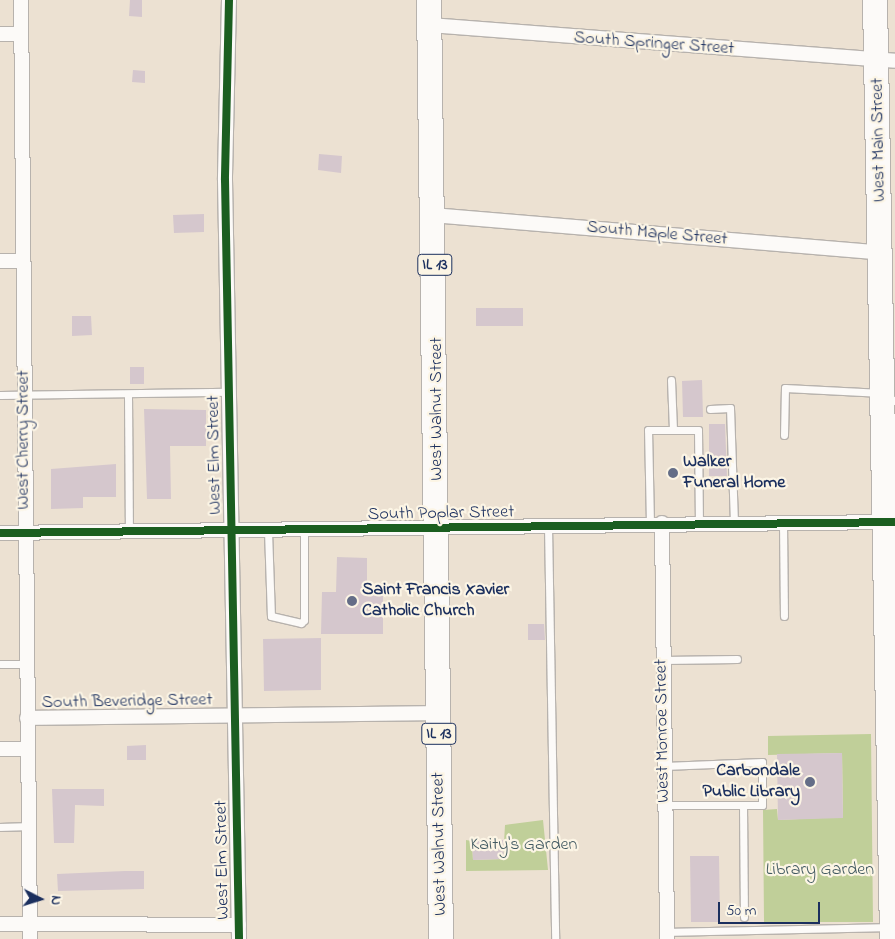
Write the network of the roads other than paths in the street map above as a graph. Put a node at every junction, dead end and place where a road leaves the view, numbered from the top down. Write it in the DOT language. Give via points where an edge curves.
graph roads {
  1 [pos="21,0"];
  2 [pos="229,0"];
  3 [pos="430,0"];
  4 [pos="875,0"];
  5 [pos="430,25"];
  6 [pos="0,34"];
  7 [pos="21,34"];
  8 [pos="886,61"];
  9 [pos="434,214"];
  10 [pos="881,254"];
  11 [pos="0,261"];
  12 [pos="22,262"];
  13 [pos="888,297"];
  14 [pos="671,380"];
  15 [pos="229,392"];
  16 [pos="0,395"];
  17 [pos="24,395"];
  18 [pos="128,395"];
  19 [pos="889,397"];
  20 [pos="710,410"];
  21 [pos="673,430"];
  22 [pos="784,435"];
  23 [pos="783,522"];
  24 [pos="889,522"];
  25 [pos="656,523"];
  26 [pos="699,523"];
  27 [pos="734,523"];
  28 [pos="548,526"];
  29 [pos="438,530"];
  30 [pos="232,531"];
  31 [pos="268,531"];
  32 [pos="304,531"];
  33 [pos="129,532"];
  34 [pos="0,533"];
  35 [pos="24,533"];
  36 [pos="784,616"];
  37 [pos="737,659"];
  38 [pos="662,660"];
  39 [pos="0,664"];
  40 [pos="25,664"];
  41 [pos="438,713"];
  42 [pos="236,715"];
  43 [pos="27,718"];
  44 [pos="0,749"];
  45 [pos="27,749"];
  46 [pos="664,766"];
  47 [pos="664,805"];
  48 [pos="743,805"];
  49 [pos="28,826"];
  50 [pos="0,827"];
  51 [pos="744,918"];
  52 [pos="29,923"];
  53 [pos="0,924"];
  54 [pos="239,932"];
  55 [pos="892,933"];
  56 [pos="667,935"];
  57 [pos="30,939"];
  58 [pos="441,939"];
  59 [pos="555,939"];
  1 -- 7 [label="street, West Cherry Street"];
  2 -- 15 [label="street, West Elm Street" via="225,180"];
  3 -- 5 [label="highway, West Walnut Street / IL 13"];
  4 -- 8 [label="highway, West Main Street"];
  5 -- 8 [label="street, South Springer Street"];
  5 -- 9 [label="highway, West Walnut Street / IL 13"];
  6 -- 7 [label="street"];
  7 -- 12 [label="street, West Cherry Street"];
  8 -- 10 [label="highway, West Main Street"];
  9 -- 10 [label="street, South Maple Street"];
  9 -- 29 [label="highway, West Walnut Street / IL 13"];
  10 -- 13 [label="highway, West Main Street"];
  11 -- 12 [label="street"];
  12 -- 17 [label="street, West Cherry Street"];
  13 -- 19 [label="highway, West Main Street"];
  14 -- 21 [label="lane"];
  15 -- 18 [label="lane"];
  15 -- 30 [label="street, West Elm Street"];
  16 -- 17 [label="lane"];
  17 -- 18 [label="lane"];
  17 -- 35 [label="street, West Cherry Street"];
  18 -- 33 [label="lane"];
  19 -- 22 [label="lane" via="785,388"];
  19 -- 24 [label="highway, West Main Street"];
  20 -- 27 [label="lane" via="730,408"];
  21 -- 25 [label="lane" via="648,430"];
  21 -- 26 [label="lane" via="698,430"];
  23 -- 24 [label="street, South Poplar Street"];
  23 -- 27 [label="street, South Poplar Street"];
  23 -- 36 [label="lane"];
  24 -- 55 [label="highway, West Main Street"];
  25 -- 26 [label="street, South Poplar Street"];
  25 -- 28 [label="street, South Poplar Street"];
  25 -- 38 [label="street, West Monroe Street"];
  26 -- 27 [label="street, South Poplar Street"];
  28 -- 29 [label="street, South Poplar Street"];
  28 -- 59 [label="lane"];
  29 -- 32 [label="street, South Poplar Street"];
  29 -- 41 [label="highway, West Walnut Street / IL 13"];
  30 -- 31 [label="street, South Poplar Street"];
  30 -- 33 [label="street, South Poplar Street"];
  30 -- 42 [label="street, West Elm Street"];
  31 -- 32 [label="street, South Poplar Street"];
  31 -- 32 [label="lane" via="271,616 274,620 301,623 304,620"];
  33 -- 35 [label="street, South Poplar Street"];
  34 -- 35 [label="street, South Poplar Street"];
  35 -- 40 [label="street, West Cherry Street"];
  37 -- 38 [label="lane"];
  38 -- 46 [label="street, West Monroe Street"];
  39 -- 40 [label="lane"];
  40 -- 43 [label="street, West Cherry Street"];
  41 -- 42 [label="street, South Beveridge Street"];
  41 -- 58 [label="highway, West Walnut Street / IL 13"];
  42 -- 43 [label="street, South Beveridge Street"];
  42 -- 54 [label="street, West Elm Street"];
  43 -- 45 [label="street, West Cherry Street"];
  44 -- 45 [label="street"];
  45 -- 49 [label="street, West Cherry Street"];
  46 -- 47 [label="street, West Monroe Street"];
  46 -- 48 [label="lane" via="762,762 762,805"];
  47 -- 48 [label="lane"];
  47 -- 56 [label="street, West Monroe Street"];
  48 -- 51 [label="lane"];
  49 -- 50 [label="lane"];
  49 -- 52 [label="street, West Cherry Street"];
  52 -- 53 [label="street"];
  52 -- 54 [label="street"];
  52 -- 57 [label="street, West Cherry Street"];
  55 -- 56 [label="lane"];
}
